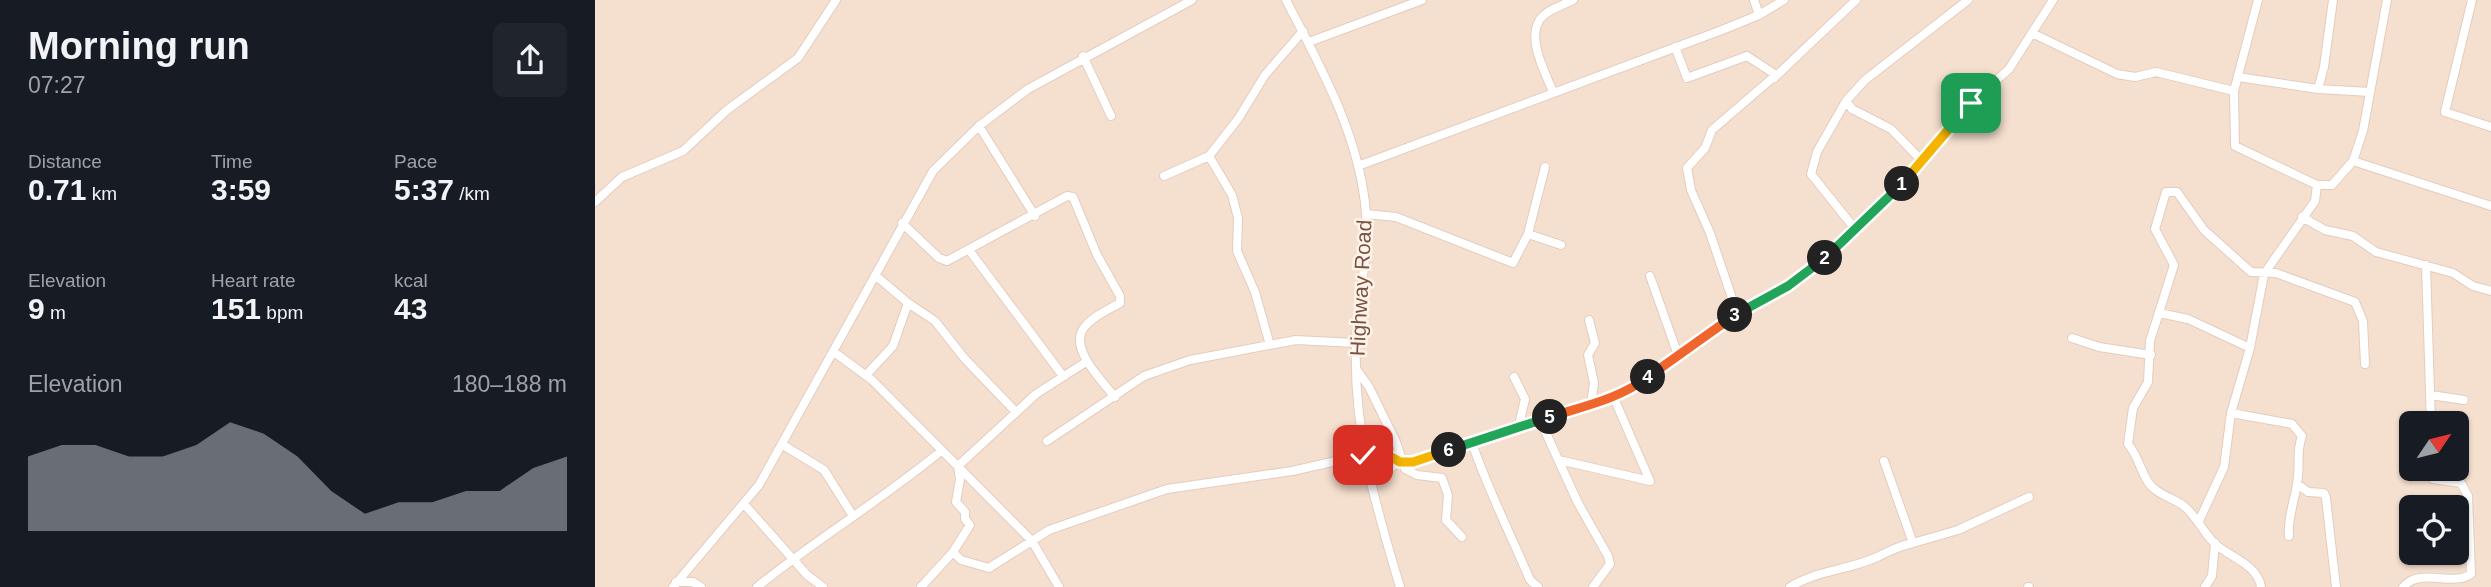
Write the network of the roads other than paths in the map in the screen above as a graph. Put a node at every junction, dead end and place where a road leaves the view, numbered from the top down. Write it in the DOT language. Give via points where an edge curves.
graph roads {
  1 [pos="836,0"];
  2 [pos="1192,0"];
  3 [pos="1286,0"];
  4 [pos="1422,0"];
  5 [pos="1573,0"];
  6 [pos="1754,0"];
  7 [pos="1784,0"];
  8 [pos="1856,0"];
  9 [pos="1968,0"];
  10 [pos="2053,0"];
  11 [pos="2258,0"];
  12 [pos="2333,0"];
  13 [pos="2388,0"];
  14 [pos="2472,0"];
  15 [pos="1759,15"];
  16 [pos="1303,31"];
  17 [pos="2034,34"];
  18 [pos="1308,42"];
  19 [pos="1675,47"];
  20 [pos="1083,56"];
  21 [pos="2238,78"];
  22 [pos="2318,89"];
  23 [pos="2234,91"];
  24 [pos="1553,92"];
  25 [pos="2370,92"];
  26 [pos="1846,101"];
  27 [pos="1111,116"];
  28 [pos="979,125"];
  29 [pos="2491,127"];
  30 [pos="1710,136"];
  31 [pos="1209,156"];
  32 [pos="2353,161"];
  33 [pos="1923,162"];
  34 [pos="1358,166"];
  35 [pos="1545,167"];
  36 [pos="1164,176"];
  37 [pos="2317,185"];
  38 [pos="595,202"];
  39 [pos="2491,206"];
  40 [pos="1366,214"];
  41 [pos="1035,216"];
  42 [pos="2302,217"];
  43 [pos="902,223"];
  44 [pos="1854,229"];
  45 [pos="1528,234"];
  46 [pos="1561,245"];
  47 [pos="969,250"];
  48 [pos="2425,265"];
  49 [pos="2264,274"];
  50 [pos="875,275"];
  51 [pos="1650,276"];
  52 [pos="2491,291"];
  53 [pos="908,303"];
  54 [pos="1737,313"];
  55 [pos="2159,313"];
  56 [pos="1589,320"];
  57 [pos="2072,338"];
  58 [pos="1356,343"];
  59 [pos="1270,345"];
  60 [pos="2250,348"];
  61 [pos="834,352"];
  62 [pos="1678,355"];
  63 [pos="2151,355"];
  64 [pos="1086,362"];
  65 [pos="2365,363"];
  66 [pos="1356,370"];
  67 [pos="867,374"];
  68 [pos="1063,376"];
  69 [pos="1514,377"];
  70 [pos="2431,394"];
  71 [pos="1613,396"];
  72 [pos="1115,397"];
  73 [pos="2464,400"];
  74 [pos="1591,405"];
  75 [pos="1015,411"];
  76 [pos="2431,411"];
  77 [pos="2231,413"];
  78 [pos="1540,420"];
  79 [pos="1519,425"];
  80 [pos="1360,439"];
  81 [pos="1047,441"];
  82 [pos="1472,443"];
  83 [pos="783,444"];
  84 [pos="941,451"];
  85 [pos="1363,455"];
  86 [pos="1559,460"];
  87 [pos="1884,461"];
  88 [pos="1400,462"];
  89 [pos="958,466"];
  90 [pos="1369,481"];
  91 [pos="2447,481"];
  92 [pos="2297,484"];
  93 [pos="2029,497"];
  94 [pos="744,503"];
  95 [pos="853,516"];
  96 [pos="2199,521"];
  97 [pos="2289,536"];
  98 [pos="1462,537"];
  99 [pos="1032,541"];
  100 [pos="1913,543"];
  101 [pos="2215,543"];
  102 [pos="953,552"];
  103 [pos="792,557"];
  104 [pos="675,585"];
  105 [pos="701,587"];
  106 [pos="757,587"];
  107 [pos="823,587"];
  108 [pos="921,587"];
  109 [pos="1059,587"];
  110 [pos="1400,587"];
  111 [pos="1538,587"];
  112 [pos="1593,587"];
  113 [pos="1790,587"];
  114 [pos="2205,587"];
  115 [pos="2261,587"];
  116 [pos="2336,587"];
  117 [pos="2403,587"];
  1 -- 38 [label="street" via="798,58 727,110 683,151 622,177"];
  2 -- 20 [label="street"];
  3 -- 16 [label="street, Highway Road"];
  4 -- 18 [label="street"];
  5 -- 24 [label="street" via="1542,16 1537,26 1536,47"];
  6 -- 15 [label="street"];
  7 -- 15 [label="street"];
  8 -- 30 [label="street"];
  9 -- 26 [label="street" via="1865,80"];
  10 -- 17 [label="street"];
  11 -- 21 [label="street"];
  12 -- 22 [label="street"];
  13 -- 25 [label="street"];
  14 -- 29 [label="street" via="2445,112"];
  15 -- 19 [label="street"];
  16 -- 18 [label="street, Highway Road"];
  16 -- 31 [label="street" via="1265,75"];
  17 -- 23 [label="street" via="2117,74 2134,77 2156,72"];
  17 -- 33 [label="street" via="2009,69 1971,103"];
  18 -- 34 [label="street, Highway Road"];
  19 -- 24 [label="street"];
  19 -- 30 [label="street" via="1687,78 1747,56 1776,75"];
  20 -- 27 [label="street"];
  20 -- 28 [label="street"];
  21 -- 22 [label="street"];
  21 -- 23 [label="street"];
  22 -- 25 [label="street"];
  23 -- 37 [label="street" via="2235,146"];
  24 -- 34 [label="street"];
  25 -- 32 [label="street"];
  26 -- 33 [label="street" via="1891,129"];
  26 -- 44 [label="street" via="1817,152 1811,174"];
  28 -- 41 [label="street"];
  28 -- 43 [label="street" via="933,171"];
  30 -- 54 [label="street" via="1687,167 1688,179"];
  31 -- 36 [label="street"];
  31 -- 59 [label="street" via="1232,195 1238,218 1237,251"];
  32 -- 37 [label="street" via="2332,185"];
  32 -- 39 [label="street"];
  33 -- 44 [label="street"];
  34 -- 40 [label="street, Highway Road"];
  35 -- 45 [label="street"];
  37 -- 42 [label="street" via="2315,201"];
  40 -- 45 [label="street" via="1396,217 1511,263"];
  40 -- 58 [label="street, Highway Road"];
  41 -- 47 [label="street"];
  41 -- 64 [label="street" via="1067,196 1073,197 1120,296 1120,303 1081,332"];
  42 -- 48 [label="street" via="2325,230 2353,236 2376,252"];
  42 -- 49 [label="street"];
  43 -- 47 [label="street" via="944,261"];
  43 -- 50 [label="street"];
  44 -- 54 [label="street" via="1820,263 1788,286"];
  45 -- 46 [label="street"];
  47 -- 68 [label="street"];
  48 -- 52 [label="street"];
  48 -- 70 [label="street"];
  49 -- 55 [label="street" via="2251,272 2237,261 2172,190 2162,198 2155,229 2174,265"];
  49 -- 60 [label="street"];
  49 -- 65 [label="street" via="2276,273 2355,302 2363,321"];
  50 -- 53 [label="street"];
  50 -- 61 [label="street"];
  51 -- 62 [label="street"];
  53 -- 67 [label="street" via="893,346"];
  53 -- 75 [label="street" via="935,321"];
  54 -- 62 [label="street"];
  55 -- 60 [label="street" via="2188,319"];
  55 -- 63 [label="street" via="2150,341"];
  56 -- 74 [label="street" via="1595,343 1588,355 1594,383"];
  57 -- 63 [label="street" via="2099,348"];
  58 -- 59 [label="street" via="1296,340"];
  58 -- 66 [label="street, Highway Road"];
  59 -- 72 [label="street" via="1190,360 1144,376"];
  60 -- 77 [label="street"];
  61 -- 67 [label="street"];
  61 -- 83 [label="street"];
  62 -- 71 [label="street" via="1637,386"];
  63 -- 96 [label="street" via="2148,382 2133,408 2128,444 2149,483"];
  64 -- 68 [label="street"];
  64 -- 72 [label="street"];
  66 -- 80 [label="street, Highway Road"];
  66 -- 88 [label="street" via="1391,431"];
  67 -- 84 [label="street"];
  68 -- 75 [label="street"];
  69 -- 79 [label="street" via="1525,399"];
  70 -- 73 [label="street"];
  70 -- 76 [label="street"];
  71 -- 74 [label="street"];
  71 -- 86 [label="street" via="1650,481"];
  72 -- 81 [label="street"];
  74 -- 78 [label="street"];
  75 -- 89 [label="street"];
  77 -- 92 [label="street" via="2299,429"];
  77 -- 96 [label="street" via="2224,467"];
  78 -- 79 [label="street"];
  78 -- 86 [label="street"];
  79 -- 82 [label="street"];
  80 -- 85 [label="street, Highway Road"];
  80 -- 88 [label="street"];
  82 -- 88 [label="street"];
  82 -- 111 [label="street" via="1484,480 1529,577"];
  83 -- 94 [label="street"];
  83 -- 95 [label="street" via="824,470"];
  84 -- 89 [label="street"];
  84 -- 95 [label="street"];
  85 -- 90 [label="street, Highway Road"];
  85 -- 99 [label="street" via="1292,471 1167,489 1058,526"];
  86 -- 112 [label="street" via="1608,556 1610,564"];
  87 -- 100 [label="street"];
  88 -- 90 [label="street"];
  88 -- 98 [label="street" via="1411,474 1442,478 1448,495 1446,520"];
  89 -- 99 [label="street"];
  89 -- 102 [label="street" via="956,502 970,525"];
  90 -- 110 [label="street, Highway Road"];
  91 -- 117 [label="street" via="2461,483 2468,496 2471,574 2464,578 2413,578"];
  92 -- 97 [label="street"];
  92 -- 116 [label="street" via="2308,492 2324,493 2326,498"];
  93 -- 100 [label="street" via="1958,530"];
  94 -- 103 [label="street"];
  94 -- 104 [label="street"];
  95 -- 103 [label="street"];
  96 -- 101 [label="street"];
  99 -- 102 [label="street" via="989,568 961,560"];
  99 -- 109 [label="street"];
  100 -- 113 [label="street"];
  101 -- 114 [label="street" via="2212,576"];
  101 -- 115 [label="street" via="2248,566 2260,578"];
  102 -- 108 [label="street"];
  103 -- 106 [label="street"];
  103 -- 107 [label="street"];
  104 -- 105 [label="street" via="693,582"];
}
